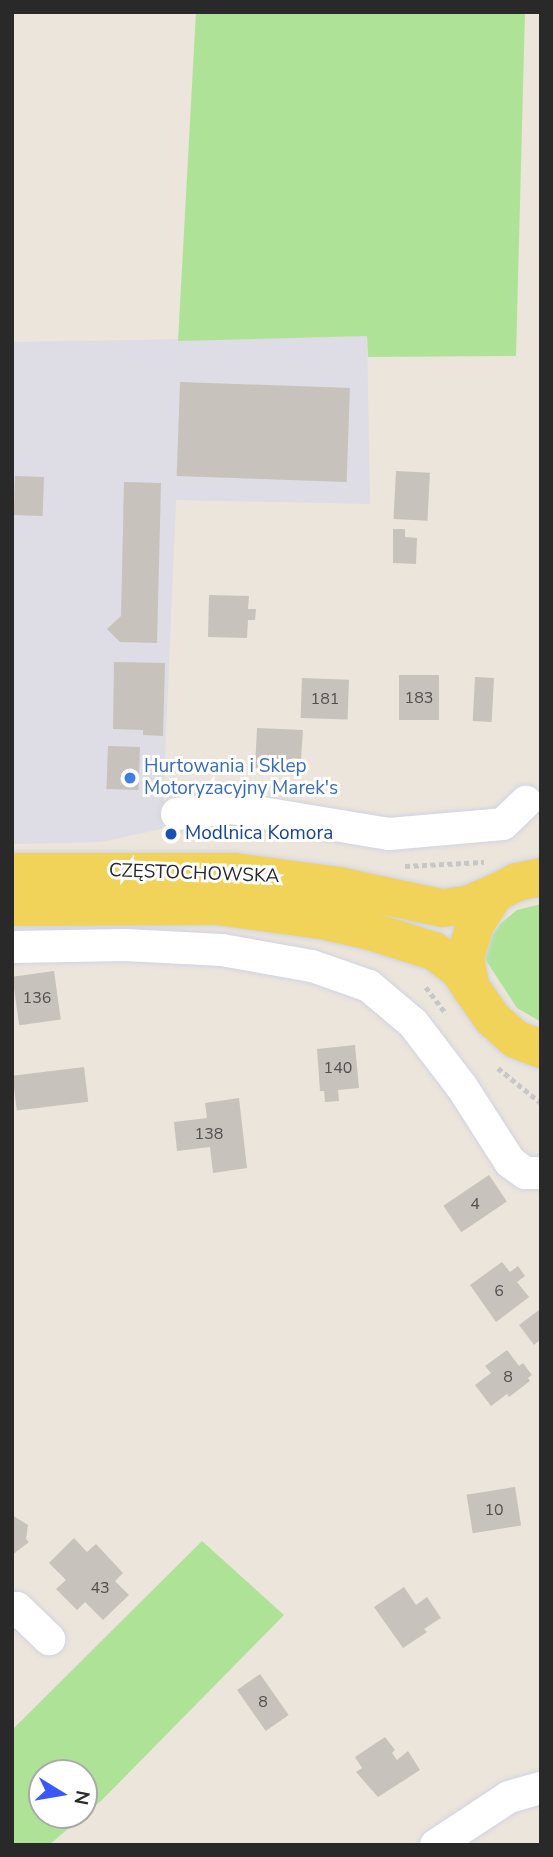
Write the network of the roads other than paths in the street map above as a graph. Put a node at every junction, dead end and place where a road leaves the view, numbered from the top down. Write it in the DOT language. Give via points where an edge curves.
graph roads {
  1 [pos="526,802"];
  2 [pos="177,814"];
  3 [pos="12,872"];
  4 [pos="541,877"];
  5 [pos="495,893"];
  6 [pos="12,907"];
  7 [pos="12,947"];
  8 [pos="471,988"];
  9 [pos="536,1053"];
  10 [pos="541,1173"];
  11 [pos="12,1613"];
  12 [pos="49,1639"];
  13 [pos="541,1788"];
  14 [pos="436,1845"];
  1 -- 2 [label="street" via="503,824 389,834 232,808"];
  3 -- 5 [label="main road, CZĘSTOCHOWSKA" via="235,872 339,886 442,908 467,905"];
  4 -- 5 [label="main road, CZĘSTOCHOWSKA"];
  5 -- 8 [label="main road" via="468,944 465,958"];
  6 -- 8 [label="main road, CZĘSTOCHOWSKA" via="207,906 321,920 434,951 449,960"];
  7 -- 10 [label="street" via="125,945 222,950 312,967 369,986 412,1023 462,1087 510,1162 524,1173"];
  8 -- 9 [label="main road, CZĘSTOCHOWSKA" via="503,1031"];
  11 -- 12 [label="street" via="17,1608"];
  13 -- 14 [label="street" via="509,1797"];
}
